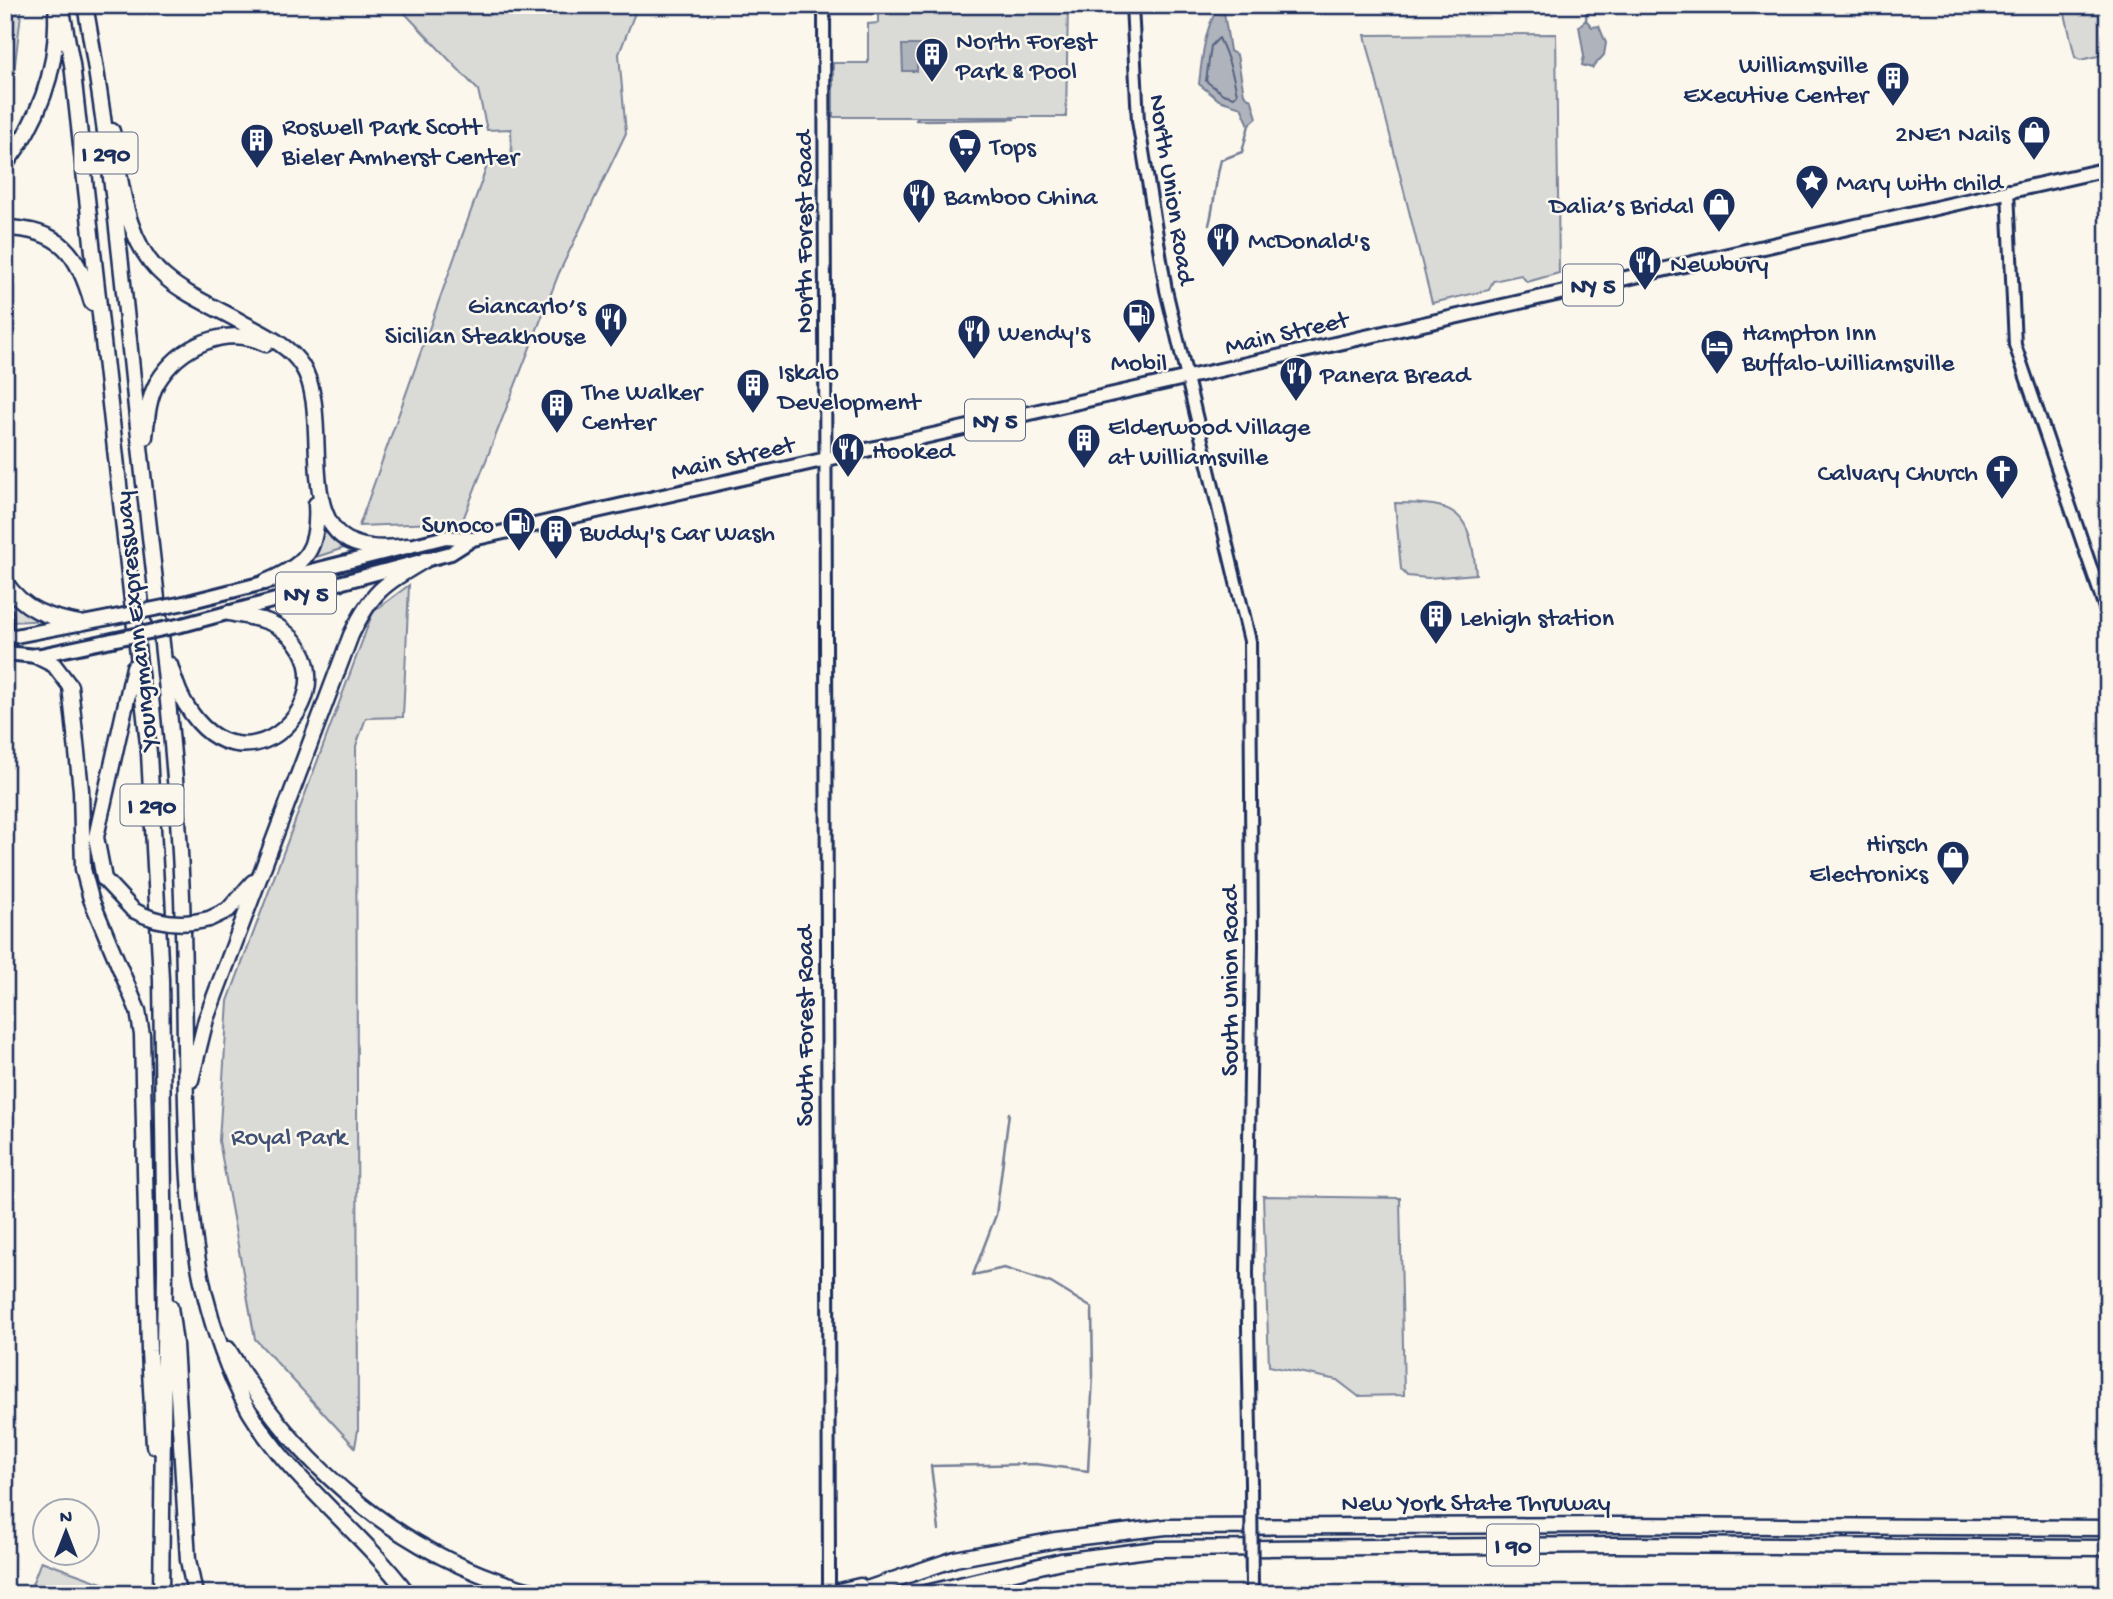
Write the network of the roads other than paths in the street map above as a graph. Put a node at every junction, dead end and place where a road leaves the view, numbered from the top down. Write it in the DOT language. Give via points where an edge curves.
graph roads {
  1 [pos="58,5"];
  2 [pos="85,5"];
  3 [pos="824,5"];
  4 [pos="1132,5"];
  5 [pos="94,52"];
  6 [pos="5,165"];
  7 [pos="2108,169"];
  8 [pos="2008,190"];
  9 [pos="5,228"];
  10 [pos="102,335"];
  11 [pos="1186,377"];
  12 [pos="826,458"];
  13 [pos="142,466"];
  14 [pos="473,539"];
  15 [pos="408,546"];
  16 [pos="425,560"];
  17 [pos="5,582"];
  18 [pos="265,582"];
  19 [pos="229,613"];
  20 [pos="5,614"];
  21 [pos="2108,617"];
  22 [pos="79,623"];
  23 [pos="64,626"];
  24 [pos="5,628"];
  25 [pos="135,631"];
  26 [pos="5,638"];
  27 [pos="5,646"];
  28 [pos="162,646"];
  29 [pos="5,653"];
  30 [pos="36,656"];
  31 [pos="268,856"];
  32 [pos="186,1105"];
  33 [pos="164,1268"];
  34 [pos="211,1317"];
  35 [pos="163,1521"];
  36 [pos="2108,1528"];
  37 [pos="2108,1548"];
  38 [pos="892,1578"];
  39 [pos="1252,1592"];
  40 [pos="161,1594"];
  41 [pos="195,1594"];
  42 [pos="408,1594"];
  43 [pos="542,1594"];
  44 [pos="828,1594"];
  45 [pos="852,1594"];
  46 [pos="922,1594"];
  1 -- 6 [label="highway" via="55,48 44,97"];
  1 -- 10 [label="highway, Youngmann Expressway / I 290" via="72,64"];
  2 -- 5 [label="highway, Youngmann Expressway / I 290"];
  3 -- 12 [label="street, North Forest Road"];
  4 -- 11 [label="street, North Union Road" via="1143,156 1168,303"];
  5 -- 13 [label="highway, Youngmann Expressway / I 290"];
  5 -- 15 [label="highway" via="125,200 145,255 175,285 276,341 302,365 314,405 322,505 331,527 360,545"];
  7 -- 8 [label="main road, Main Street / NY 5"];
  8 -- 11 [label="main road, Main Street / NY 5"];
  8 -- 21 [label="street" via="2015,345"];
  9 -- 10 [label="highway" via="37,232 69,251 80,267"];
  10 -- 25 [label="highway, Youngmann Expressway / I 290"];
  11 -- 12 [label="main road, Main Street / NY 5"];
  11 -- 39 [label="street, South Union Road, bridge" via="1250,641 1247,1273"];
  12 -- 14 [label="main road, Main Street / NY 5"];
  12 -- 44 [label="street, South Forest Road, bridge"];
  13 -- 18 [label="highway" via="151,397 184,353 209,340 241,336 263,342 283,355 302,376 310,403 317,528 310,548 292,571"];
  13 -- 28 [label="highway, Youngmann Expressway / I 290"];
  14 -- 15 [label="main road, Main Street / NY 5" via="446,537"];
  14 -- 16 [label="main road, Main Street / NY 5" via="451,553"];
  15 -- 18 [label="main road, Main Street / NY 5"];
  16 -- 19 [label="main road, Main Street / NY 5"];
  16 -- 31 [label="highway" via="387,582 368,600"];
  17 -- 22 [label="highway" via="16,597 39,613"];
  18 -- 22 [label="main road, Main Street / NY 5, bridge"];
  19 -- 28 [label="highway" via="280,628 303,657 307,690 302,706 276,737 242,744 211,733 184,703"];
  19 -- 30 [label="main road, Main Street / NY 5, bridge"];
  20 -- 24 [label="highway"];
  22 -- 23 [label="main road, Main Street / NY 5"];
  23 -- 26 [label="main road, Main Street / NY 5"];
  23 -- 27 [label="main road"];
  25 -- 31 [label="highway, bridge" via="131,691 96,837 104,879 132,910 169,923 193,923 228,910 243,896"];
  25 -- 33 [label="highway, Youngmann Expressway / I 290" via="149,753 161,979"];
  28 -- 32 [label="highway, Youngmann Expressway / I 290" via="180,839"];
  29 -- 30 [label="main road, Main Street / NY 5"];
  30 -- 35 [label="highway" via="54,665 70,686 81,790 83,869 91,899 127,980 142,1035 151,1395"];
  31 -- 32 [label="highway" via="206,1019"];
  32 -- 34 [label="highway, Youngmann Expressway / I 290" via="190,1224"];
  33 -- 35 [label="highway"];
  33 -- 41 [label="highway" via="175,1344 188,1560"];
  34 -- 42 [label="highway" via="233,1378 255,1421 305,1486 387,1566"];
  34 -- 43 [label="highway" via="271,1416 354,1500 396,1531 446,1557"];
  35 -- 40 [label="highway"];
  36 -- 38 [label="highway, New York State Thruway / I 90" via="1166,1527 1021,1546"];
  37 -- 46 [label="highway, New York State Thruway / I 90" via="1589,1545 1156,1549 1061,1561"];
  38 -- 44 [label="highway"];
  38 -- 45 [label="highway, New York State Thruway / I 90"];
}
